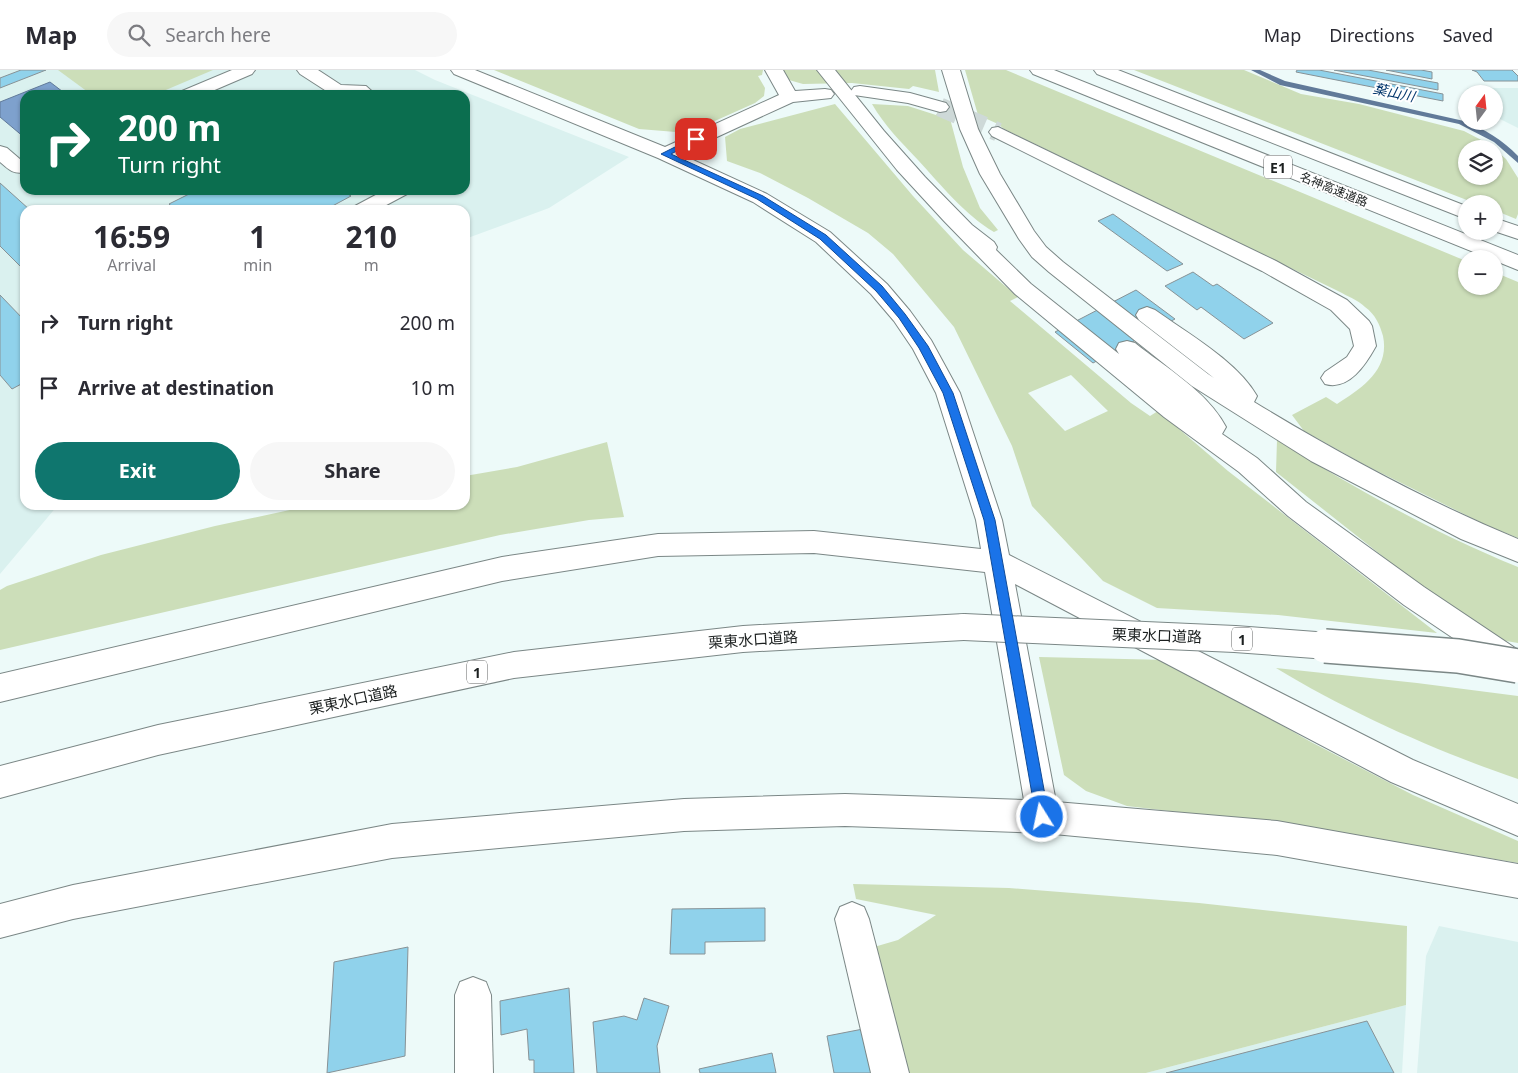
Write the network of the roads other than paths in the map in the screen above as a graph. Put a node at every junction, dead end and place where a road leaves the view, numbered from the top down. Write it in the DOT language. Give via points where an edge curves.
graph roads {
  1 [pos="246,70"];
  2 [pos="306,70"];
  3 [pos="460,70"];
  4 [pos="774,70"];
  5 [pos="826,70"];
  6 [pos="951,70"];
  7 [pos="1039,70"];
  8 [pos="1103,70"];
  9 [pos="200,90"];
  10 [pos="338,90"];
  11 [pos="338,90"];
  12 [pos="360,90"];
  13 [pos="860,91"];
  14 [pos="825,94"];
  15 [pos="789,97"];
  16 [pos="940,107"];
  17 [pos="998,132"];
  18 [pos="0,152"];
  19 [pos="664,154"];
  20 [pos="20,168"];
  21 [pos="390,195"];
  22 [pos="372,205"];
  23 [pos="1458,210"];
  24 [pos="1503,227"];
  25 [pos="1518,233"];
  26 [pos="1518,263"];
  27 [pos="1333,378"];
  28 [pos="1518,551"];
  29 [pos="997,562"];
  30 [pos="1518,666"];
  31 [pos="0,688"];
  32 [pos="0,782"];
  33 [pos="1042,817"];
  34 [pos="1518,820"];
  35 [pos="1518,881"];
  36 [pos="852,918"];
  37 [pos="0,920"];
  38 [pos="473,995"];
  39 [pos="474,1073"];
  40 [pos="890,1073"];
  1 -- 9 [label="main road"];
  2 -- 10 [label="main road"];
  3 -- 19 [label="main road"];
  4 -- 15 [label="main road"];
  5 -- 30 [label="main road" via="905,167 1031,295 1173,411 1248,465 1297,509 1414,596"];
  6 -- 28 [label="main road" via="969,129 990,174 1013,212 1220,369 1274,425 1320,454 1470,531"];
  7 -- 26 [label="main road, 名神高速道路 / E1"];
  8 -- 23 [label="main road, 名神高速道路 / E1"];
  11 -- 12 [label="main road"];
  13 -- 16 [label="main road" via="910,98"];
  14 -- 15 [label="main road"];
  15 -- 19 [label="main road"];
  17 -- 27 [label="main road" via="1269,266 1339,305 1361,326 1365,346 1355,363"];
  18 -- 20 [label="main road"];
  19 -- 29 [label="main road" via="760,198 823,237 879,288 902,316 923,346 948,393 989,520"];
  21 -- 22 [label="main road"];
  24 -- 25 [label="main road"];
  29 -- 31 [label="main road" via="814,542 658,545 502,569"];
  29 -- 33 [label="main road"];
  29 -- 34 [label="main road" via="1402,771"];
  30 -- 32 [label="main road, 栗東水口道路 / 1, bridge" via="1458,656 1235,638 964,627 743,639 514,664 158,740"];
  33 -- 35 [label="main road" via="1277,838"];
  33 -- 37 [label="main road" via="845,810 684,815 392,841 73,902"];
  36 -- 40 [label="main road"];
  38 -- 39 [label="main road"];
}
